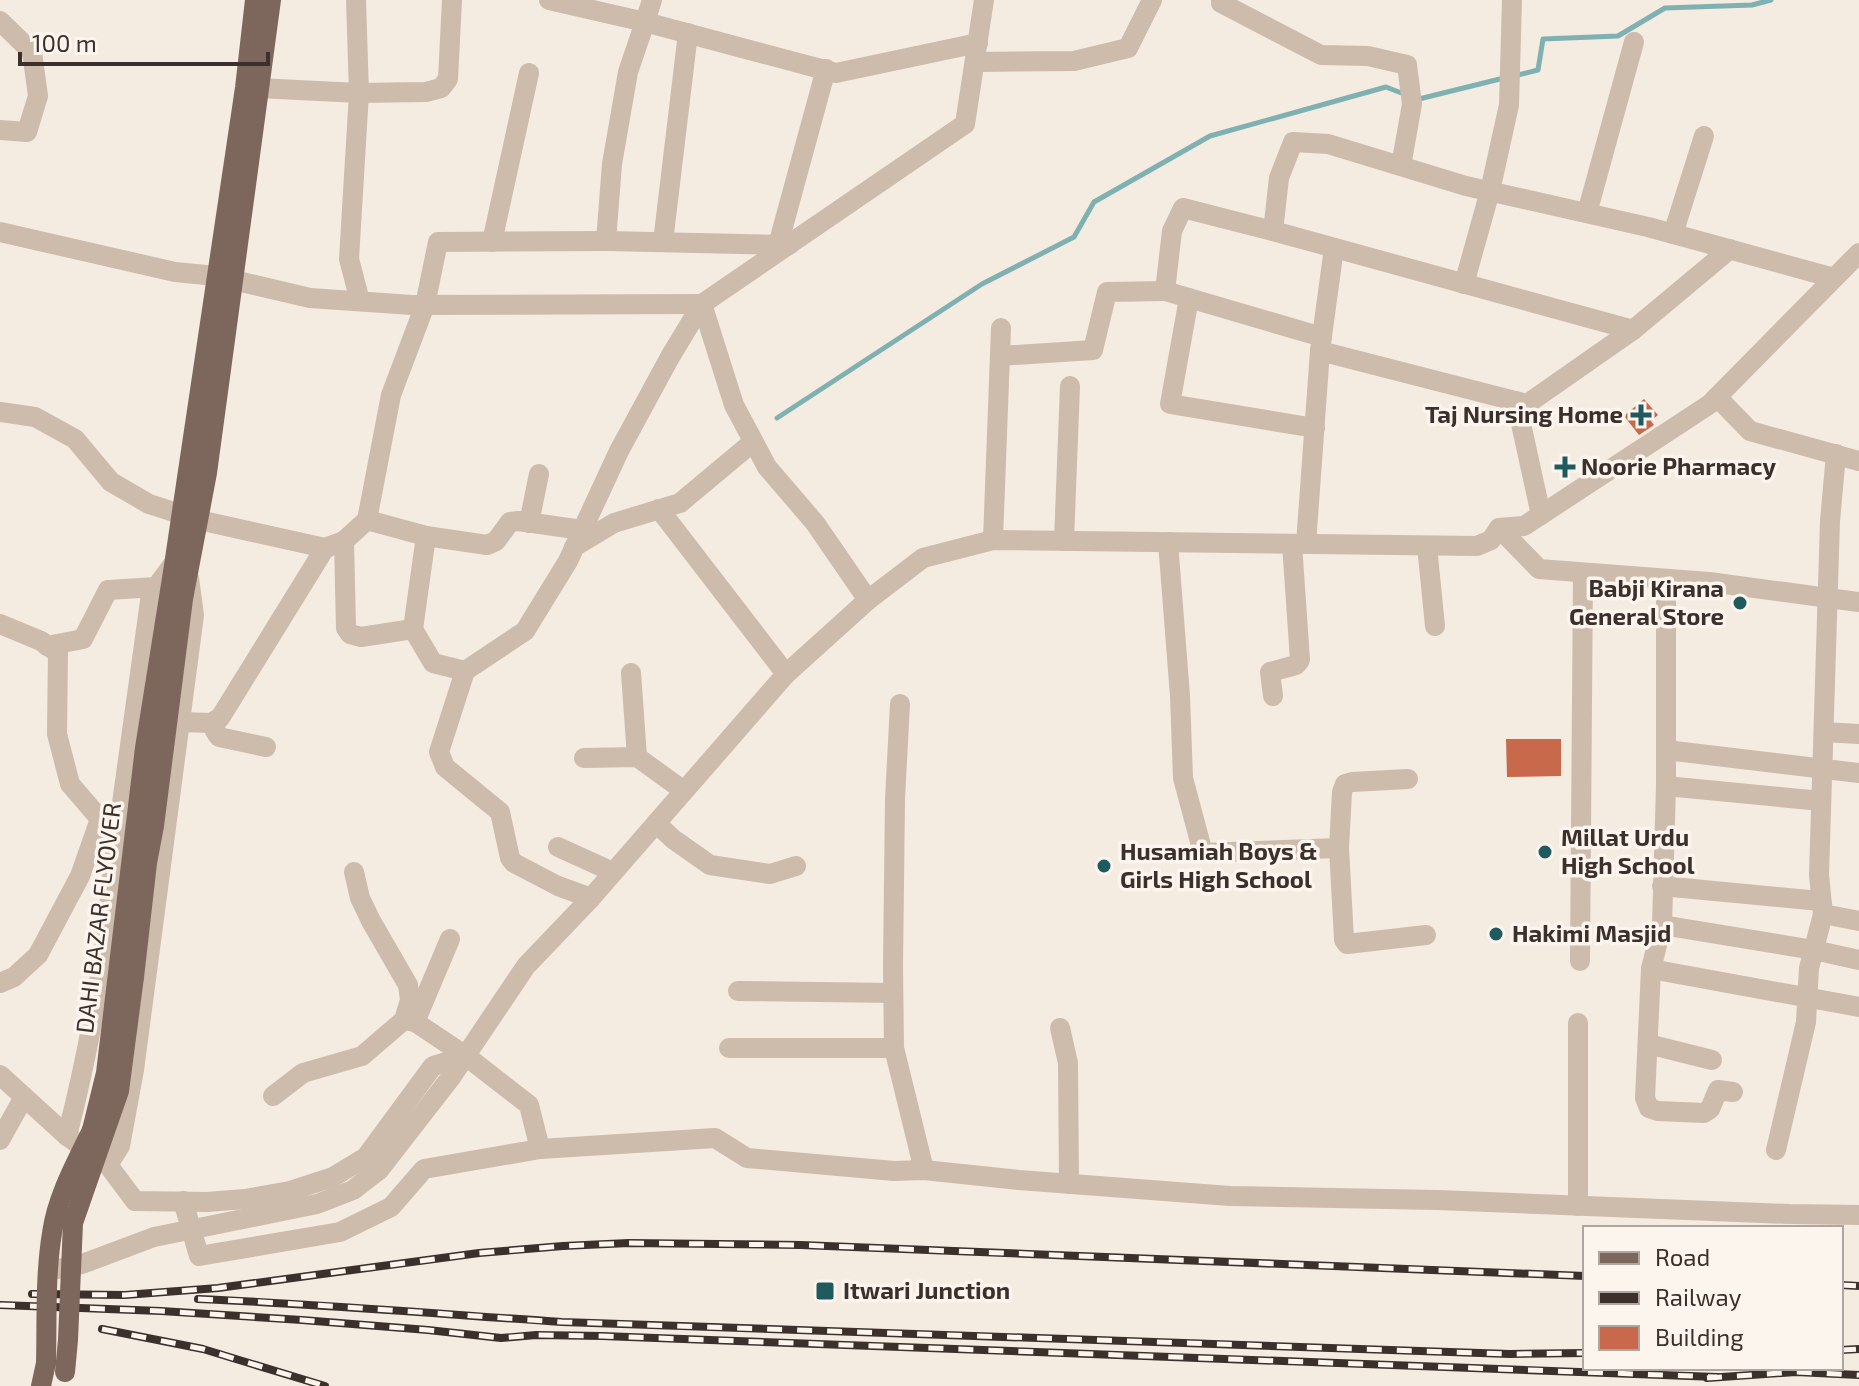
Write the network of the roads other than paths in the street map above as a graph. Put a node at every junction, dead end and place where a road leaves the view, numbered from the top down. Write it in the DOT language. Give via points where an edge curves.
graph roads {
  1 [pos="2,0"];
  2 [pos="255,0"];
  3 [pos="271,0"];
  4 [pos="356,0"];
  5 [pos="452,0"];
  6 [pos="549,0"];
  7 [pos="652,0"];
  8 [pos="984,0"];
  9 [pos="1152,0"];
  10 [pos="1221,0"];
  11 [pos="1512,0"];
  12 [pos="0,8"];
  13 [pos="0,21"];
  14 [pos="645,22"];
  15 [pos="688,33"];
  16 [pos="1634,42"];
  17 [pos="976,53"];
  18 [pos="826,69"];
  19 [pos="529,73"];
  20 [pos="258,88"];
  21 [pos="359,93"];
  22 [pos="0,130"];
  23 [pos="1704,136"];
  24 [pos="1401,166"];
  25 [pos="1490,191"];
  26 [pos="1587,213"];
  27 [pos="1273,231"];
  28 [pos="0,232"];
  29 [pos="1673,234"];
  30 [pos="606,241"];
  31 [pos="492,242"];
  32 [pos="663,242"];
  33 [pos="783,245"];
  34 [pos="1334,248"];
  35 [pos="1730,249"];
  36 [pos="1859,253"];
  37 [pos="224,278"];
  38 [pos="1834,278"];
  39 [pos="1464,284"];
  40 [pos="1165,291"];
  41 [pos="1189,298"];
  42 [pos="360,301"];
  43 [pos="702,304"];
  44 [pos="425,305"];
  45 [pos="1001,328"];
  46 [pos="1633,330"];
  47 [pos="1321,344"];
  48 [pos="1000,356"];
  49 [pos="1070,386"];
  50 [pos="1717,397"];
  51 [pos="1516,401"];
  52 [pos="0,412"];
  53 [pos="1315,428"];
  54 [pos="753,442"];
  55 [pos="1836,454"];
  56 [pos="1859,461"];
  57 [pos="539,474"];
  58 [pos="659,509"];
  59 [pos="1541,515"];
  60 [pos="190,517"];
  61 [pos="367,520"];
  62 [pos="529,523"];
  63 [pos="1499,528"];
  64 [pos="426,536"];
  65 [pos="578,539"];
  66 [pos="993,540"];
  67 [pos="1064,541"];
  68 [pos="1168,542"];
  69 [pos="334,544"];
  70 [pos="1299,544"];
  71 [pos="1427,546"];
  72 [pos="182,569"];
  73 [pos="1583,573"];
  74 [pos="1666,579"];
  75 [pos="170,594"];
  76 [pos="1828,598"];
  77 [pos="868,600"];
  78 [pos="1859,602"];
  79 [pos="0,624"];
  80 [pos="1435,626"];
  81 [pos="413,629"];
  82 [pos="47,646"];
  83 [pos="465,671"];
  84 [pos="631,673"];
  85 [pos="786,674"];
  86 [pos="1273,696"];
  87 [pos="900,704"];
  88 [pos="216,720"];
  89 [pos="180,722"];
  90 [pos="1824,732"];
  91 [pos="1859,734"];
  92 [pos="266,747"];
  93 [pos="1666,750"];
  94 [pos="637,757"];
  95 [pos="584,758"];
  96 [pos="1823,769"];
  97 [pos="1859,773"];
  98 [pos="1408,779"];
  99 [pos="1666,786"];
  100 [pos="684,791"];
  101 [pos="1821,801"];
  102 [pos="110,823"];
  103 [pos="656,823"];
  104 [pos="558,847"];
  105 [pos="1339,848"];
  106 [pos="796,866"];
  107 [pos="354,872"];
  108 [pos="613,872"];
  109 [pos="1662,886"];
  110 [pos="591,898"];
  111 [pos="1822,908"];
  112 [pos="1859,921"];
  113 [pos="1662,925"];
  114 [pos="1426,935"];
  115 [pos="450,939"];
  116 [pos="1814,950"];
  117 [pos="1859,960"];
  118 [pos="1580,961"];
  119 [pos="1651,969"];
  120 [pos="0,983"];
  121 [pos="738,991"];
  122 [pos="893,993"];
  123 [pos="1808,999"];
  124 [pos="1859,1007"];
  125 [pos="409,1021"];
  126 [pos="1578,1023"];
  127 [pos="1060,1028"];
  128 [pos="1648,1044"];
  129 [pos="729,1048"];
  130 [pos="894,1048"];
  131 [pos="466,1056"];
  132 [pos="1712,1060"];
  133 [pos="0,1075"];
  134 [pos="1733,1092"];
  135 [pos="273,1096"];
  136 [pos="24,1097"];
  137 [pos="67,1136"];
  138 [pos="0,1140"];
  139 [pos="540,1149"];
  140 [pos="1776,1150"];
  141 [pos="108,1165"];
  142 [pos="924,1170"];
  143 [pos="1069,1184"];
  144 [pos="183,1201"];
  145 [pos="1578,1206"];
  146 [pos="1859,1215"];
  147 [pos="71,1266"];
  148 [pos="48,1271"];
  149 [pos="41,1386"];
  150 [pos="62,1386"];
  1 -- 12 [label="street"];
  2 -- 37 [label="main road"];
  3 -- 20 [label="main road"];
  4 -- 21 [label="street"];
  5 -- 21 [label="street" via="448,79 441,88"];
  6 -- 14 [label="street"];
  7 -- 14 [label="street"];
  8 -- 17 [label="street"];
  9 -- 17 [label="street" via="1128,48 1074,61"];
  10 -- 24 [label="street" via="1321,55 1368,56 1407,65 1412,104"];
  11 -- 25 [label="street" via="1509,105"];
  13 -- 22 [label="street" via="32,52 38,96 27,132"];
  14 -- 15 [label="street"];
  14 -- 30 [label="street" via="625,87"];
  15 -- 18 [label="street"];
  15 -- 32 [label="street"];
  16 -- 26 [label="street"];
  17 -- 18 [label="street" via="836,73"];
  17 -- 33 [label="street" via="965,124"];
  18 -- 33 [label="street"];
  19 -- 31 [label="street"];
  20 -- 21 [label="street"];
  20 -- 37 [label="main road"];
  21 -- 42 [label="street" via="349,259"];
  23 -- 29 [label="street"];
  24 -- 25 [label="street"];
  24 -- 27 [label="street" via="1328,144 1293,142 1279,178"];
  25 -- 26 [label="street"];
  25 -- 39 [label="street"];
  26 -- 29 [label="street"];
  27 -- 34 [label="street"];
  27 -- 40 [label="street" via="1183,208 1172,231"];
  28 -- 37 [label="street"];
  29 -- 35 [label="street"];
  30 -- 31 [label="street"];
  30 -- 32 [label="street"];
  31 -- 44 [label="street" via="438,242"];
  32 -- 33 [label="street"];
  33 -- 43 [label="street"];
  34 -- 39 [label="street"];
  34 -- 47 [label="street"];
  35 -- 38 [label="street"];
  35 -- 46 [label="street"];
  36 -- 38 [label="street"];
  37 -- 42 [label="street" via="310,298"];
  37 -- 60 [label="main road, DAHI BAZAR FLYOVER"];
  38 -- 50 [label="street"];
  39 -- 46 [label="street"];
  40 -- 41 [label="street"];
  40 -- 48 [label="street" via="1107,292 1093,350"];
  41 -- 47 [label="street"];
  41 -- 53 [label="street" via="1170,404"];
  42 -- 44 [label="street"];
  43 -- 44 [label="street"];
  43 -- 54 [label="street" via="734,405"];
  43 -- 65 [label="street" via="619,451"];
  44 -- 61 [label="street" via="391,395"];
  45 -- 48 [label="street"];
  46 -- 51 [label="street" via="1527,404"];
  47 -- 51 [label="street"];
  47 -- 53 [label="street"];
  48 -- 66 [label="street"];
  49 -- 67 [label="street"];
  50 -- 55 [label="street" via="1750,431"];
  50 -- 59 [label="street"];
  51 -- 59 [label="street"];
  52 -- 60 [label="street" via="35,417 75,439 111,482 149,504"];
  53 -- 70 [label="street"];
  54 -- 58 [label="street" via="680,503"];
  54 -- 77 [label="street"];
  55 -- 56 [label="street"];
  55 -- 76 [label="street"];
  57 -- 62 [label="street"];
  58 -- 65 [label="street"];
  58 -- 85 [label="street"];
  59 -- 63 [label="street" via="1524,526"];
  60 -- 69 [label="street"];
  60 -- 72 [label="main road, DAHI BAZAR FLYOVER"];
  61 -- 64 [label="street"];
  61 -- 69 [label="street"];
  62 -- 64 [label="street" via="510,522 487,545"];
  62 -- 65 [label="street"];
  63 -- 71 [label="street" via="1491,540 1477,546"];
  63 -- 73 [label="street" via="1539,569"];
  64 -- 81 [label="street"];
  65 -- 83 [label="street" via="525,631"];
  66 -- 67 [label="street"];
  66 -- 77 [label="street" via="923,558"];
  67 -- 68 [label="street"];
  68 -- 70 [label="street"];
  68 -- 105 [label="street" via="1183,778 1203,853"];
  69 -- 81 [label="street" via="350,634"];
  69 -- 88 [label="street"];
  70 -- 71 [label="street"];
  70 -- 86 [label="street" via="1300,660 1270,672"];
  71 -- 80 [label="street"];
  72 -- 75 [label="main road, DAHI BAZAR FLYOVER"];
  72 -- 75 [label="street"];
  72 -- 89 [label="street" via="194,615"];
  73 -- 74 [label="street"];
  73 -- 118 [label="street"];
  74 -- 76 [label="street"];
  74 -- 93 [label="street"];
  75 -- 82 [label="street" via="108,590 83,639"];
  75 -- 102 [label="street" via="151,594"];
  75 -- 147 [label="main road, DAHI BAZAR FLYOVER, bridge" via="119,1091 73,1223"];
  75 -- 148 [label="main road, DAHI BAZAR FLYOVER, bridge" via="145,748 106,1073 92,1130 59,1204"];
  76 -- 78 [label="street"];
  76 -- 90 [label="street"];
  77 -- 85 [label="street"];
  79 -- 82 [label="street"];
  81 -- 83 [label="street" via="433,663"];
  82 -- 102 [label="street" via="58,653 57,734 70,784"];
  83 -- 110 [label="street" via="439,752 445,767 500,812 514,863"];
  84 -- 94 [label="street"];
  85 -- 100 [label="street"];
  87 -- 122 [label="street"];
  88 -- 89 [label="street"];
  88 -- 92 [label="street" via="219,737"];
  89 -- 141 [label="street" via="134,1070 120,1146"];
  90 -- 91 [label="street"];
  90 -- 96 [label="street"];
  93 -- 96 [label="street"];
  93 -- 99 [label="street"];
  94 -- 95 [label="street"];
  94 -- 100 [label="street"];
  96 -- 97 [label="street"];
  96 -- 101 [label="street"];
  98 -- 105 [label="street" via="1345,784"];
  99 -- 101 [label="street"];
  99 -- 109 [label="street"];
  100 -- 103 [label="street"];
  101 -- 111 [label="street"];
  102 -- 120 [label="street" via="38,955"];
  102 -- 137 [label="street" via="98,999"];
  103 -- 106 [label="street" via="710,865 770,874"];
  103 -- 108 [label="street"];
  104 -- 108 [label="street"];
  105 -- 114 [label="street" via="1347,944"];
  107 -- 125 [label="street" via="360,898 408,985"];
  108 -- 110 [label="street"];
  109 -- 111 [label="street"];
  109 -- 113 [label="street"];
  110 -- 131 [label="street" via="526,966"];
  111 -- 112 [label="street"];
  111 -- 116 [label="street"];
  113 -- 116 [label="street"];
  113 -- 119 [label="street"];
  115 -- 125 [label="street"];
  116 -- 117 [label="street"];
  116 -- 123 [label="street"];
  119 -- 123 [label="street"];
  119 -- 128 [label="street"];
  121 -- 122 [label="street"];
  122 -- 130 [label="street"];
  123 -- 124 [label="street"];
  123 -- 140 [label="street"];
  125 -- 131 [label="street"];
  125 -- 135 [label="street" via="362,1056 303,1073"];
  126 -- 145 [label="street"];
  127 -- 143 [label="street" via="1068,1063"];
  128 -- 132 [label="street"];
  128 -- 134 [label="street" via="1649,1108 1704,1113 1718,1090"];
  129 -- 130 [label="street"];
  130 -- 142 [label="street"];
  131 -- 139 [label="street" via="529,1105"];
  131 -- 144 [label="street" via="433,1066 366,1157 333,1177 245,1199"];
  131 -- 147 [label="street, bridge" via="379,1170 353,1190 317,1204 154,1237"];
  133 -- 136 [label="street"];
  136 -- 137 [label="street"];
  136 -- 138 [label="street"];
  137 -- 141 [label="street"];
  139 -- 142 [label="street" via="715,1138 747,1158"];
  139 -- 144 [label="street" via="424,1169 391,1207 340,1232 199,1256"];
  141 -- 144 [label="street" via="135,1201"];
  142 -- 143 [label="street"];
  143 -- 145 [label="street" via="1230,1196"];
  145 -- 146 [label="street"];
  147 -- 148 [label="street, bridge"];
  147 -- 150 [label="main road, DAHI BAZAR FLYOVER, bridge"];
  148 -- 149 [label="main road, DAHI BAZAR FLYOVER, bridge"];
}
